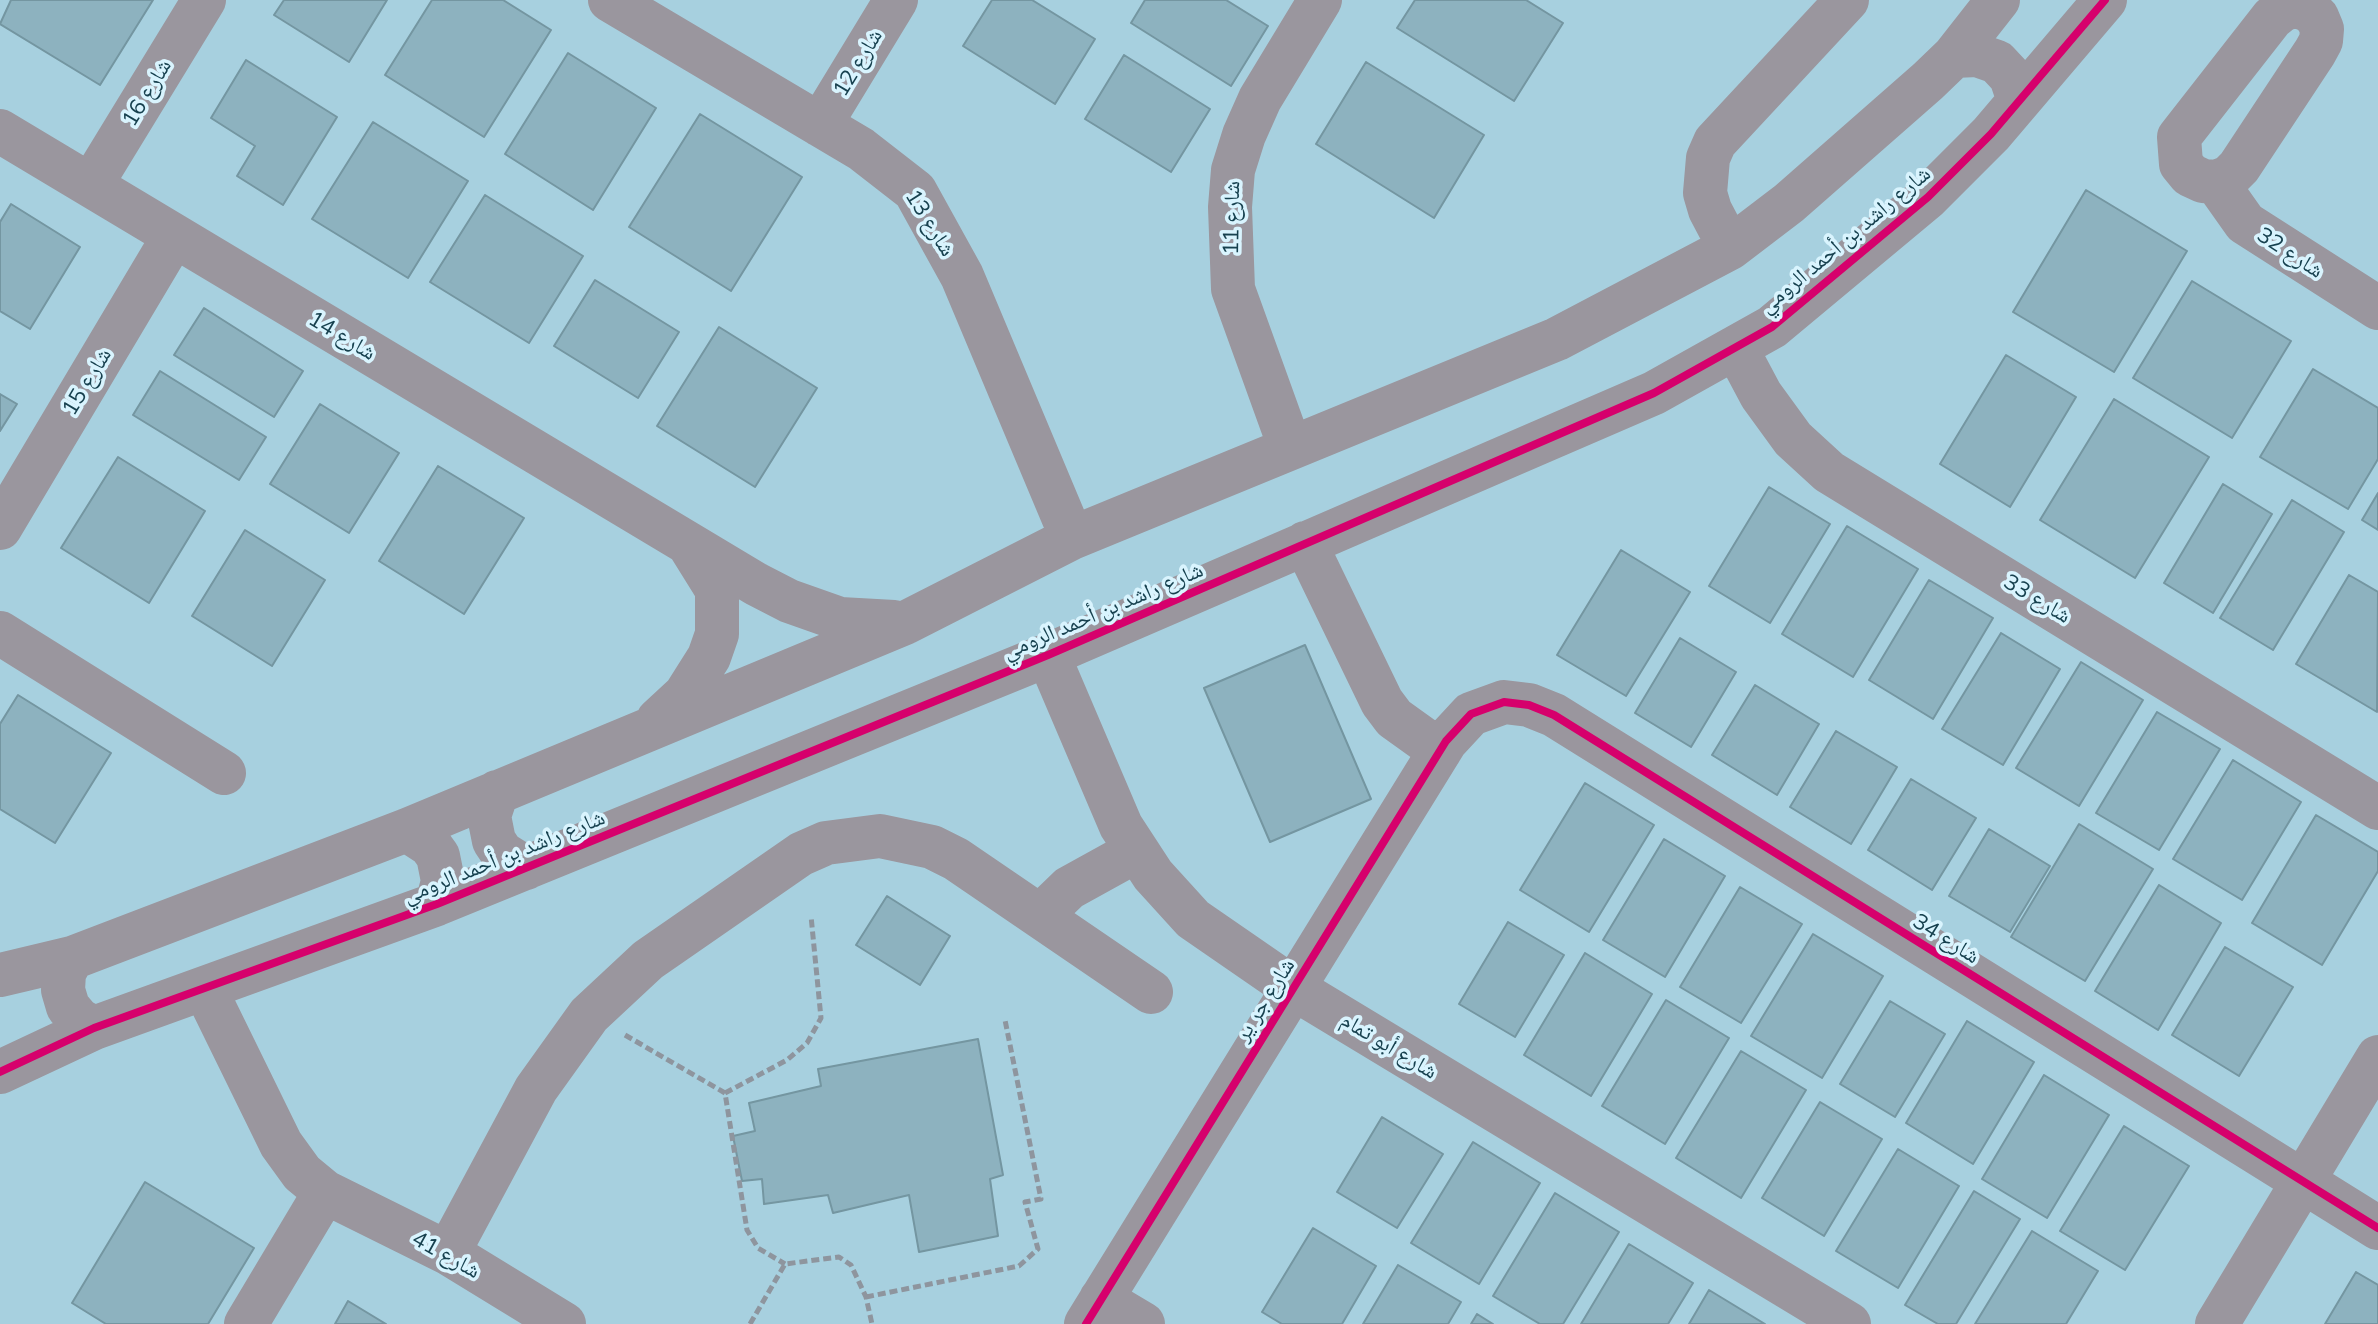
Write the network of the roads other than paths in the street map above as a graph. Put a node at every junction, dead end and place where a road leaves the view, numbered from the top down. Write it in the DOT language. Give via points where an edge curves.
graph roads {
  1 [pos="204,0"];
  2 [pos="610,0"];
  3 [pos="896,0"];
  4 [pos="1320,0"];
  5 [pos="1847,0"];
  6 [pos="1998,0"];
  7 [pos="2105,0"];
  8 [pos="2280,5"];
  9 [pos="1954,56"];
  10 [pos="2019,101"];
  11 [pos="820,125"];
  12 [pos="0,131"];
  13 [pos="2216,182"];
  14 [pos="91,185"];
  15 [pos="174,236"];
  16 [pos="1730,248"];
  17 [pos="2378,308"];
  18 [pos="1736,348"];
  19 [pos="1290,447"];
  20 [pos="0,528"];
  21 [pos="1072,538"];
  22 [pos="685,540"];
  23 [pos="1305,543"];
  24 [pos="905,623"];
  25 [pos="0,633"];
  26 [pos="1048,655"];
  27 [pos="1487,706"];
  28 [pos="637,735"];
  29 [pos="1440,751"];
  30 [pos="224,773"];
  31 [pos="497,792"];
  32 [pos="2378,808"];
  33 [pos="407,830"];
  34 [pos="1136,851"];
  35 [pos="526,868"];
  36 [pos="437,904"];
  37 [pos="1040,916"];
  38 [pos="72,958"];
  39 [pos="0,975"];
  40 [pos="1293,988"];
  41 [pos="205,989"];
  42 [pos="1151,992"];
  43 [pos="94,1028"];
  44 [pos="2378,1057"];
  45 [pos="0,1072"];
  46 [pos="2302,1183"];
  47 [pos="325,1192"];
  48 [pos="2378,1228"];
  49 [pos="448,1253"];
  50 [pos="1094,1312"];
  51 [pos="246,1324"];
  52 [pos="564,1324"];
  53 [pos="1143,1324"];
  54 [pos="1849,1324"];
  55 [pos="2217,1324"];
  1 -- 14 [label="street, شارع 16"];
  2 -- 11 [label="street, شارع 13"];
  3 -- 11 [label="street, شارع 12"];
  4 -- 19 [label="street, شارع 11" via="1244,135 1233,170 1230,207 1233,289"];
  5 -- 16 [label="street" via="1715,142 1705,193"];
  6 -- 9 [label="street"];
  7 -- 10 [label="street, شارع راشد بن أحمد الرومي"];
  8 -- 13 [label="street" via="2179,137 2181,164 2203,181"];
  8 -- 13 [label="street" via="2307,9 2317,17 2321,41 2239,167"];
  9 -- 10 [label="street" via="1977,55 1997,62 2011,77"];
  9 -- 16 [label="street" via="1789,203"];
  10 -- 18 [label="street, شارع راشد بن أحمد الرومي" via="1917,207 1804,303"];
  11 -- 21 [label="street, شارع 13" via="915,191 934,219"];
  12 -- 14 [label="street, شارع 14"];
  13 -- 17 [label="street, شارع 32" via="2245,223"];
  14 -- 15 [label="street, شارع 14"];
  15 -- 20 [label="street, شارع 15"];
  15 -- 22 [label="street, شارع 14"];
  16 -- 19 [label="street" via="1557,339"];
  18 -- 23 [label="street, شارع راشد بن أحمد الرومي" via="1654,393"];
  18 -- 32 [label="street, شارع 33" via="1793,439 1829,472"];
  19 -- 21 [label="street"];
  21 -- 24 [label="street"];
  22 -- 24 [label="street, شارع 14" via="756,584 813,610 840,619"];
  22 -- 28 [label="street, شارع 14" via="717,590 717,634 685,695"];
  23 -- 26 [label="street, شارع راشد بن أحمد الرومي"];
  23 -- 29 [label="street" via="1382,702 1394,718"];
  24 -- 28 [label="street"];
  25 -- 30 [label="street"];
  26 -- 34 [label="street, شارع أبو تمام"];
  26 -- 35 [label="street, شارع راشد بن أحمد الرومي"];
  27 -- 29 [label="street, شارع جر ير" via="1458,726"];
  27 -- 46 [label="street, شارع 34" via="1519,703 1554,715"];
  28 -- 31 [label="street"];
  29 -- 40 [label="street, شارع جر ير"];
  31 -- 33 [label="street"];
  31 -- 35 [label="street" via="489,816 494,841"];
  33 -- 36 [label="street" via="438,856 443,881"];
  33 -- 38 [label="street"];
  34 -- 37 [label="street" via="1069,888"];
  34 -- 40 [label="street, شارع أبو تمام" via="1193,919"];
  35 -- 36 [label="street, شارع راشد بن أحمد الرومي"];
  36 -- 41 [label="street, شارع راشد بن أحمد الرومي"];
  37 -- 42 [label="street"];
  37 -- 49 [label="street" via="932,847 880,836 826,843 801,854 648,960 589,1015 536,1089"];
  38 -- 39 [label="street"];
  38 -- 43 [label="street" via="63,990 73,1014"];
  40 -- 50 [label="street, شارع جر ير"];
  40 -- 54 [label="street, شارع أبو تمام"];
  41 -- 43 [label="street, شارع راشد بن أحمد الرومي"];
  41 -- 47 [label="street, شارع 41" via="281,1144 302,1173"];
  43 -- 45 [label="street, شارع راشد بن أحمد الرومي"];
  44 -- 46 [label="street"];
  46 -- 48 [label="street, شارع 34"];
  46 -- 55 [label="street"];
  47 -- 49 [label="street, شارع 41"];
  47 -- 51 [label="street"];
  49 -- 52 [label="street, شارع 41"];
  50 -- 53 [label="street"];
}
